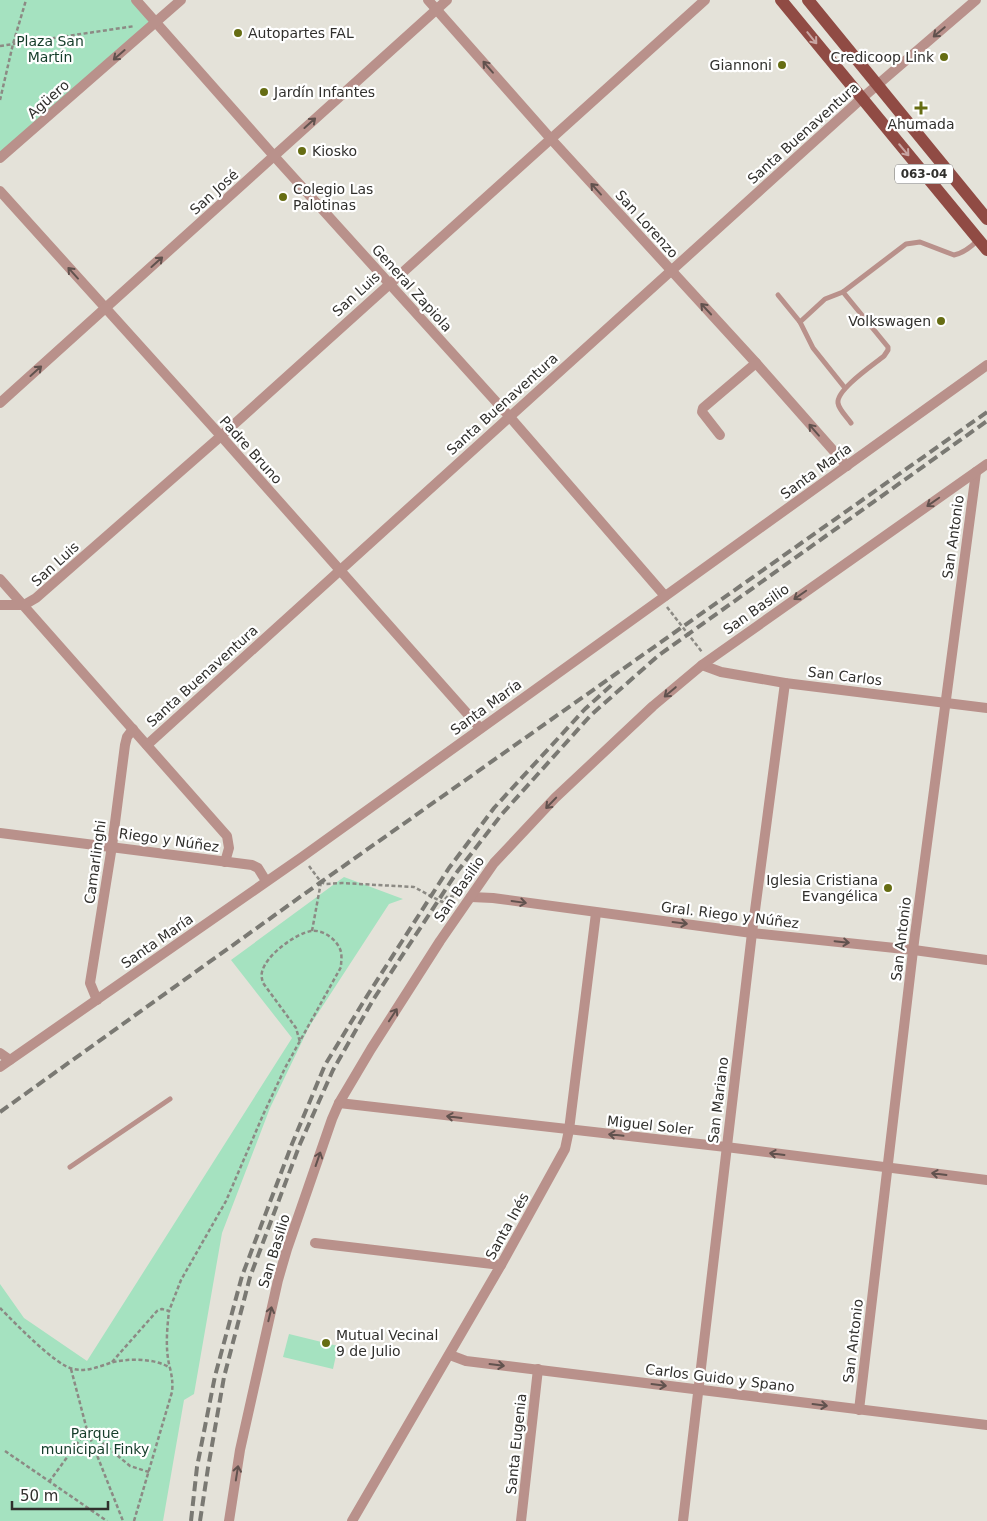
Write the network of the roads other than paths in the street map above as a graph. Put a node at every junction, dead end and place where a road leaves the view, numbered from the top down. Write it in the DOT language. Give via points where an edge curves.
graph roads {
  1 [pos="136,0"];
  2 [pos="181,0"];
  3 [pos="428,0"];
  4 [pos="447,0"];
  5 [pos="705,0"];
  6 [pos="781,0"];
  7 [pos="808,0"];
  8 [pos="976,0"];
  9 [pos="436,9"];
  10 [pos="156,23"];
  11 [pos="877,85"];
  12 [pos="861,99"];
  13 [pos="551,139"];
  14 [pos="274,156"];
  15 [pos="0,158"];
  16 [pos="0,191"];
  17 [pos="987,219"];
  18 [pos="978,239"];
  19 [pos="987,250"];
  20 [pos="671,272"];
  21 [pos="389,283"];
  22 [pos="843,292"];
  23 [pos="778,294"];
  24 [pos="106,309"];
  25 [pos="800,322"];
  26 [pos="756,363"];
  27 [pos="987,365"];
  28 [pos="844,388"];
  29 [pos="0,403"];
  30 [pos="509,416"];
  31 [pos="851,423"];
  32 [pos="720,435"];
  33 [pos="221,436"];
  34 [pos="987,464"];
  35 [pos="846,466"];
  36 [pos="976,472"];
  37 [pos="340,570"];
  38 [pos="0,579"];
  39 [pos="665,596"];
  40 [pos="0,605"];
  41 [pos="24,605"];
  42 [pos="705,663"];
  43 [pos="786,683"];
  44 [pos="944,702"];
  45 [pos="987,708"];
  46 [pos="480,728"];
  47 [pos="133,729"];
  48 [pos="147,745"];
  49 [pos="0,833"];
  50 [pos="112,846"];
  51 [pos="225,862"];
  52 [pos="266,881"];
  53 [pos="471,898"];
  54 [pos="596,913"];
  55 [pos="752,933"];
  56 [pos="914,950"];
  57 [pos="987,960"];
  58 [pos="97,1000"];
  59 [pos="0,1053"];
  60 [pos="10,1060"];
  61 [pos="0,1067"];
  62 [pos="170,1098"];
  63 [pos="339,1103"];
  64 [pos="569,1130"];
  65 [pos="726,1147"];
  66 [pos="70,1167"];
  67 [pos="887,1168"];
  68 [pos="987,1180"];
  69 [pos="315,1243"];
  70 [pos="501,1266"];
  71 [pos="450,1355"];
  72 [pos="538,1369"];
  73 [pos="698,1389"];
  74 [pos="859,1410"];
  75 [pos="987,1425"];
  76 [pos="229,1521"];
  77 [pos="352,1521"];
  78 [pos="521,1521"];
  79 [pos="683,1521"];
  1 -- 10 [label="street, General Zapiola"];
  2 -- 10 [label="street, Agüero"];
  3 -- 9 [label="street, San Lorenzo"];
  4 -- 9 [label="street, San José"];
  5 -- 13 [label="street, San Luis"];
  6 -- 12 [label="main road, 063-04, one-way"];
  7 -- 11 [label="main road, 063-04"];
  8 -- 11 [label="street, Santa Buenaventura, one-way"];
  13 -- 9 [label="street, San Lorenzo, one-way"];
  14 -- 9 [label="street, San José, one-way"];
  10 -- 14 [label="street, General Zapiola"];
  10 -- 15 [label="street, Agüero, one-way"];
  11 -- 12 [label="street, Santa Buenaventura"];
  11 -- 17 [label="main road, 063-04"];
  12 -- 18 [label="main road, 063-04, one-way"];
  12 -- 20 [label="street, Santa Buenaventura"];
  20 -- 13 [label="street, San Lorenzo, one-way"];
  13 -- 21 [label="street, San Luis"];
  14 -- 21 [label="street, General Zapiola"];
  24 -- 14 [label="street, San José, one-way"];
  24 -- 16 [label="street, Padre Bruno, one-way"];
  18 -- 19 [label="main road, 063-04"];
  18 -- 22 [label="lane" via="954,255 920,242 906,244"];
  26 -- 20 [label="street, San Lorenzo, one-way"];
  20 -- 30 [label="street, Santa Buenaventura"];
  21 -- 30 [label="street, General Zapiola"];
  21 -- 33 [label="street, San Luis"];
  22 -- 25 [label="lane" via="825,299"];
  22 -- 28 [label="lane" via="888,347 884,356"];
  23 -- 25 [label="lane"];
  29 -- 24 [label="street, San José, one-way"];
  24 -- 33 [label="street, Padre Bruno"];
  25 -- 28 [label="lane" via="813,348"];
  26 -- 32 [label="street" via="703,408 702,412"];
  35 -- 26 [label="street, San Lorenzo, one-way"];
  27 -- 35 [label="street, Santa María"];
  28 -- 31 [label="lane" via="837,402"];
  30 -- 37 [label="street, Santa Buenaventura"];
  30 -- 39 [label="street, General Zapiola"];
  33 -- 37 [label="street, Padre Bruno"];
  33 -- 41 [label="street, San Luis" via="36,598"];
  34 -- 36 [label="street, San Basilio"];
  35 -- 39 [label="street, Santa María"];
  36 -- 42 [label="street, San Basilio, one-way"];
  36 -- 44 [label="street, San Antonio"];
  37 -- 46 [label="street, Padre Bruno"];
  37 -- 48 [label="street, Santa Buenaventura"];
  38 -- 41 [label="street"];
  39 -- 46 [label="street, Santa María"];
  40 -- 41 [label="street"];
  41 -- 47 [label="street"];
  42 -- 43 [label="street, San Carlos" via="721,672"];
  42 -- 53 [label="street, San Basilio, one-way" via="653,706 555,798 504,851"];
  43 -- 44 [label="street, San Carlos"];
  43 -- 55 [label="street, San Mariano"];
  44 -- 45 [label="street, San Carlos"];
  44 -- 56 [label="street, San Antonio"];
  46 -- 52 [label="street, Santa María"];
  47 -- 48 [label="street"];
  47 -- 50 [label="street, Camarlinghi" via="124,745"];
  48 -- 51 [label="street" via="227,836 229,848"];
  49 -- 50 [label="street, Riego y Núñez"];
  50 -- 51 [label="street, Riego y Núñez"];
  50 -- 58 [label="street, Camarlinghi" via="90,983"];
  51 -- 52 [label="street, Riego y Núñez" via="252,865 258,868"];
  52 -- 58 [label="street, Santa María"];
  53 -- 54 [label="street, Gral. Riego y Núñez, one-way" via="493,898"];
  63 -- 53 [label="street, San Basilio, one-way" via="408,991"];
  54 -- 55 [label="street, Gral. Riego y Núñez, one-way"];
  54 -- 64 [label="street, Santa Inés"];
  55 -- 56 [label="street, Gral. Riego y Núñez, one-way"];
  55 -- 65 [label="street, San Mariano"];
  56 -- 57 [label="street, Gral. Riego y Núñez"];
  56 -- 67 [label="street, San Antonio"];
  58 -- 60 [label="street, Santa María"];
  59 -- 60 [label="street"];
  60 -- 61 [label="street, Santa María"];
  62 -- 66 [label="lane"];
  64 -- 63 [label="street, Miguel Soler, one-way"];
  76 -- 63 [label="street, San Basilio, one-way" via="240,1450 278,1280"];
  65 -- 64 [label="street, Miguel Soler, one-way"];
  64 -- 70 [label="street, Santa Inés" via="561,1157"];
  67 -- 65 [label="street, Miguel Soler, one-way"];
  65 -- 73 [label="street, San Mariano"];
  68 -- 67 [label="street, Miguel Soler, one-way"];
  67 -- 74 [label="street, San Antonio"];
  69 -- 70 [label="street"];
  70 -- 71 [label="street, Santa Inés"];
  71 -- 72 [label="street, Carlos Guido y Spano, one-way" via="466,1361"];
  71 -- 77 [label="street, Santa Inés"];
  72 -- 73 [label="street, Carlos Guido y Spano, one-way"];
  72 -- 78 [label="street, Santa Eugenia"];
  73 -- 74 [label="street, Carlos Guido y Spano, one-way"];
  73 -- 79 [label="street, San Mariano"];
  74 -- 75 [label="street, Carlos Guido y Spano"];
}
